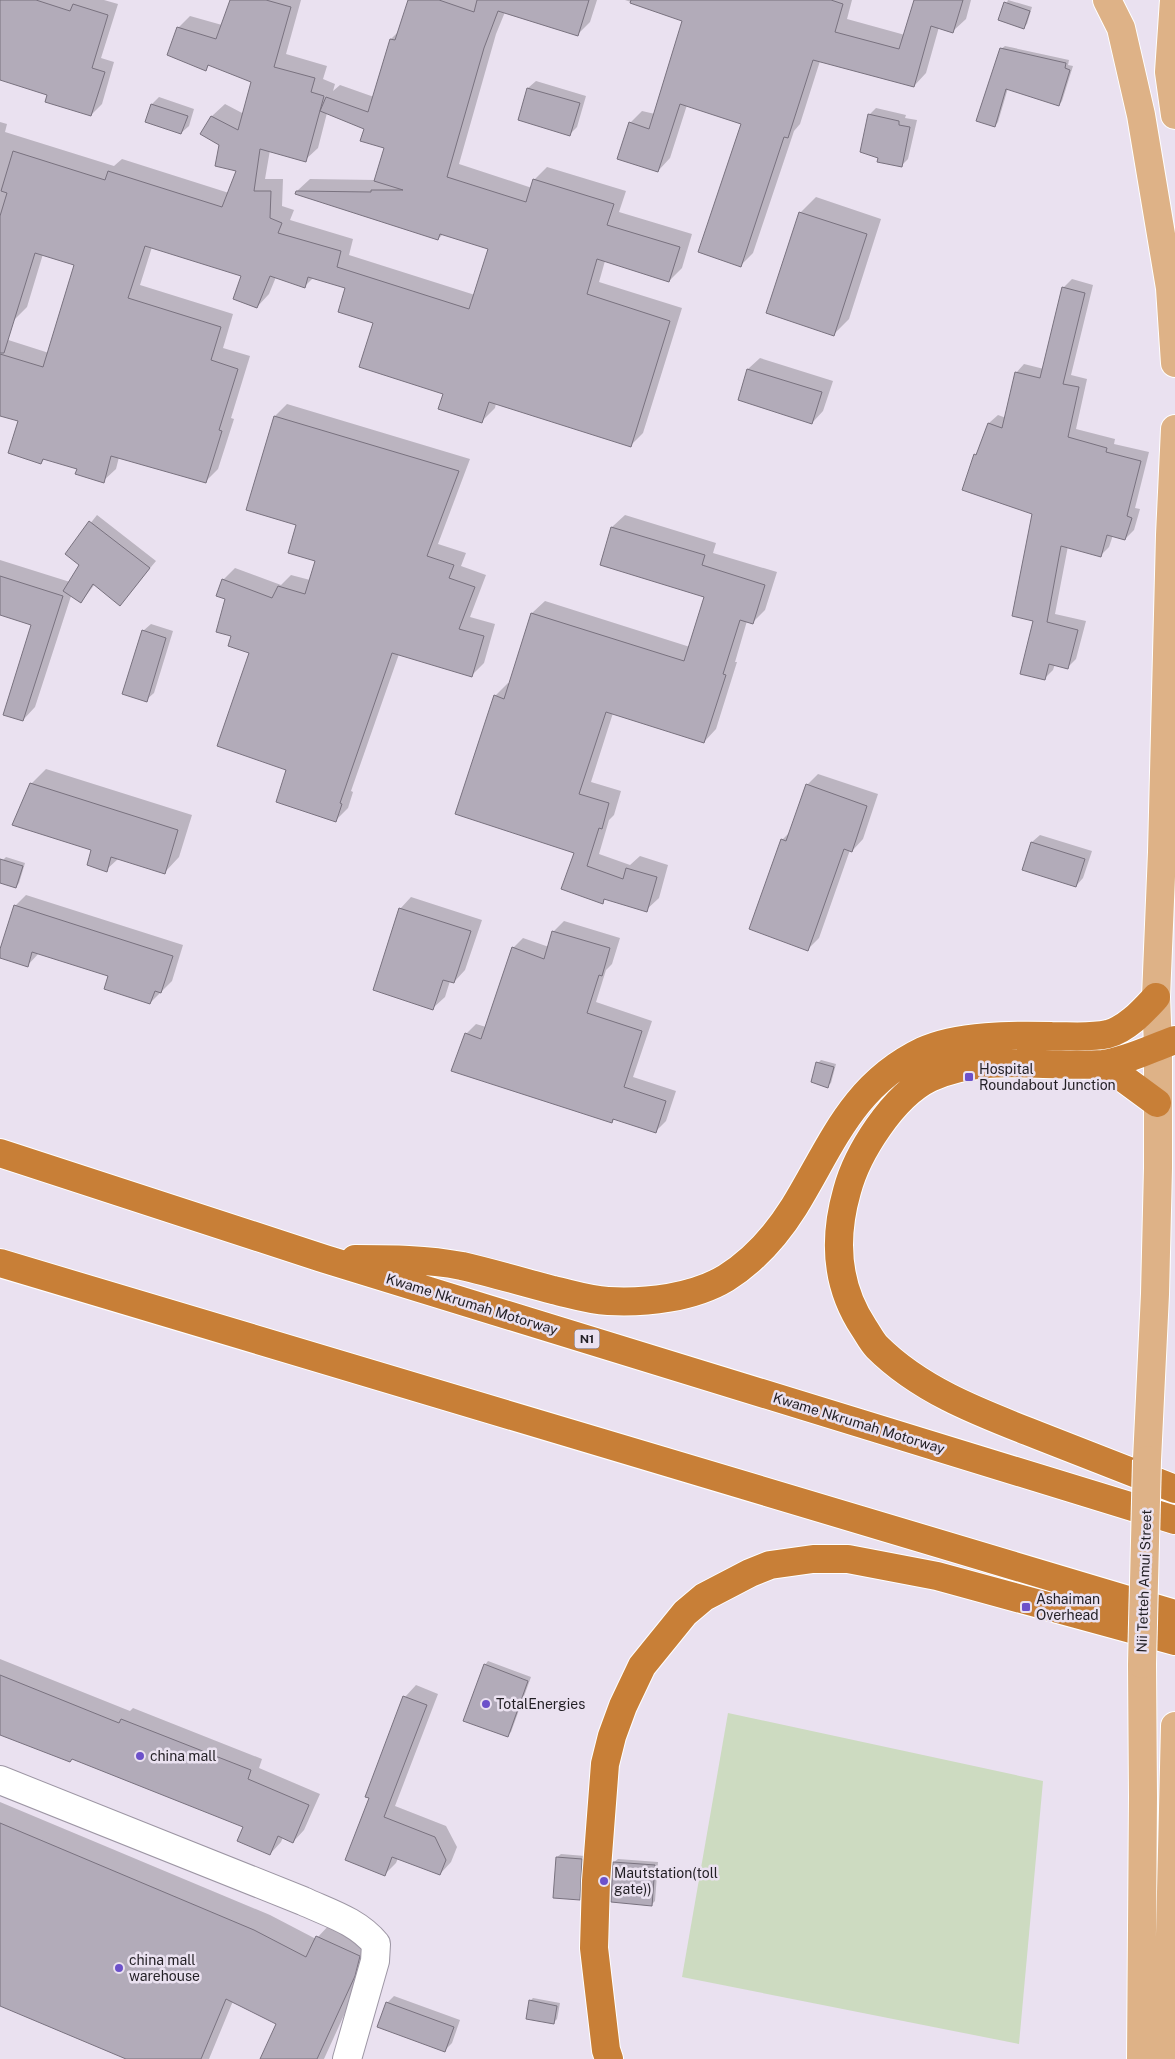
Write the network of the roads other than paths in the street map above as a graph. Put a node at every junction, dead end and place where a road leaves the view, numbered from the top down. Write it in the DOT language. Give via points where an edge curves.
graph roads {
  1 [pos="1107,0"];
  2 [pos="1174,0"];
  3 [pos="1175,115"];
  4 [pos="1175,363"];
  5 [pos="1175,429"];
  6 [pos="1156,997"];
  7 [pos="1167,1043"];
  8 [pos="1104,1064"];
  9 [pos="1157,1103"];
  10 [pos="0,1153"];
  11 [pos="325,1258"];
  12 [pos="0,1263"];
  13 [pos="1175,1488"];
  14 [pos="1175,1520"];
  15 [pos="1175,1614"];
  16 [pos="1175,1641"];
  17 [pos="1175,1726"];
  18 [pos="0,1780"];
  19 [pos="347,2059"];
  20 [pos="609,2059"];
  21 [pos="1141,2059"];
  22 [pos="1167,2059"];
  1 -- 4 [label="main road" via="1121,28 1141,115 1170,288"];
  2 -- 3 [label="main road" via="1169,72"];
  5 -- 6 [label="main road, Nii Tetteh Amui Street"];
  6 -- 7 [label="main road, Nii Tetteh Amui Street"];
  6 -- 11 [label="highway" via="1142,1012 1110,1034 1086,1037 992,1036 925,1050 897,1064 848,1114 777,1232 752,1258 726,1278 700,1290 665,1297 607,1301 430,1260"];
  7 -- 8 [label="highway"];
  7 -- 9 [label="main road, Nii Tetteh Amui Street"];
  8 -- 9 [label="highway"];
  8 -- 13 [label="highway" via="972,1065 928,1078 914,1089 879,1126 851,1175 838,1240 842,1280 854,1313 876,1346 904,1370 942,1394"];
  9 -- 21 [label="main road, Nii Tetteh Amui Street, bridge" via="1155,1294 1142,1664"];
  10 -- 11 [label="highway, Kwame Nkrumah Motorway / N1"];
  11 -- 14 [label="highway, Kwame Nkrumah Motorway / N1"];
  12 -- 15 [label="highway"];
  16 -- 20 [label="highway" via="937,1576 848,1558 770,1565 704,1597 685,1612 642,1666 623,1706 605,1764 594,1948"];
  17 -- 22 [label="main road"];
  18 -- 19 [label="street" via="303,1901 352,1923 366,1933 376,1944 375,1961"];
}
